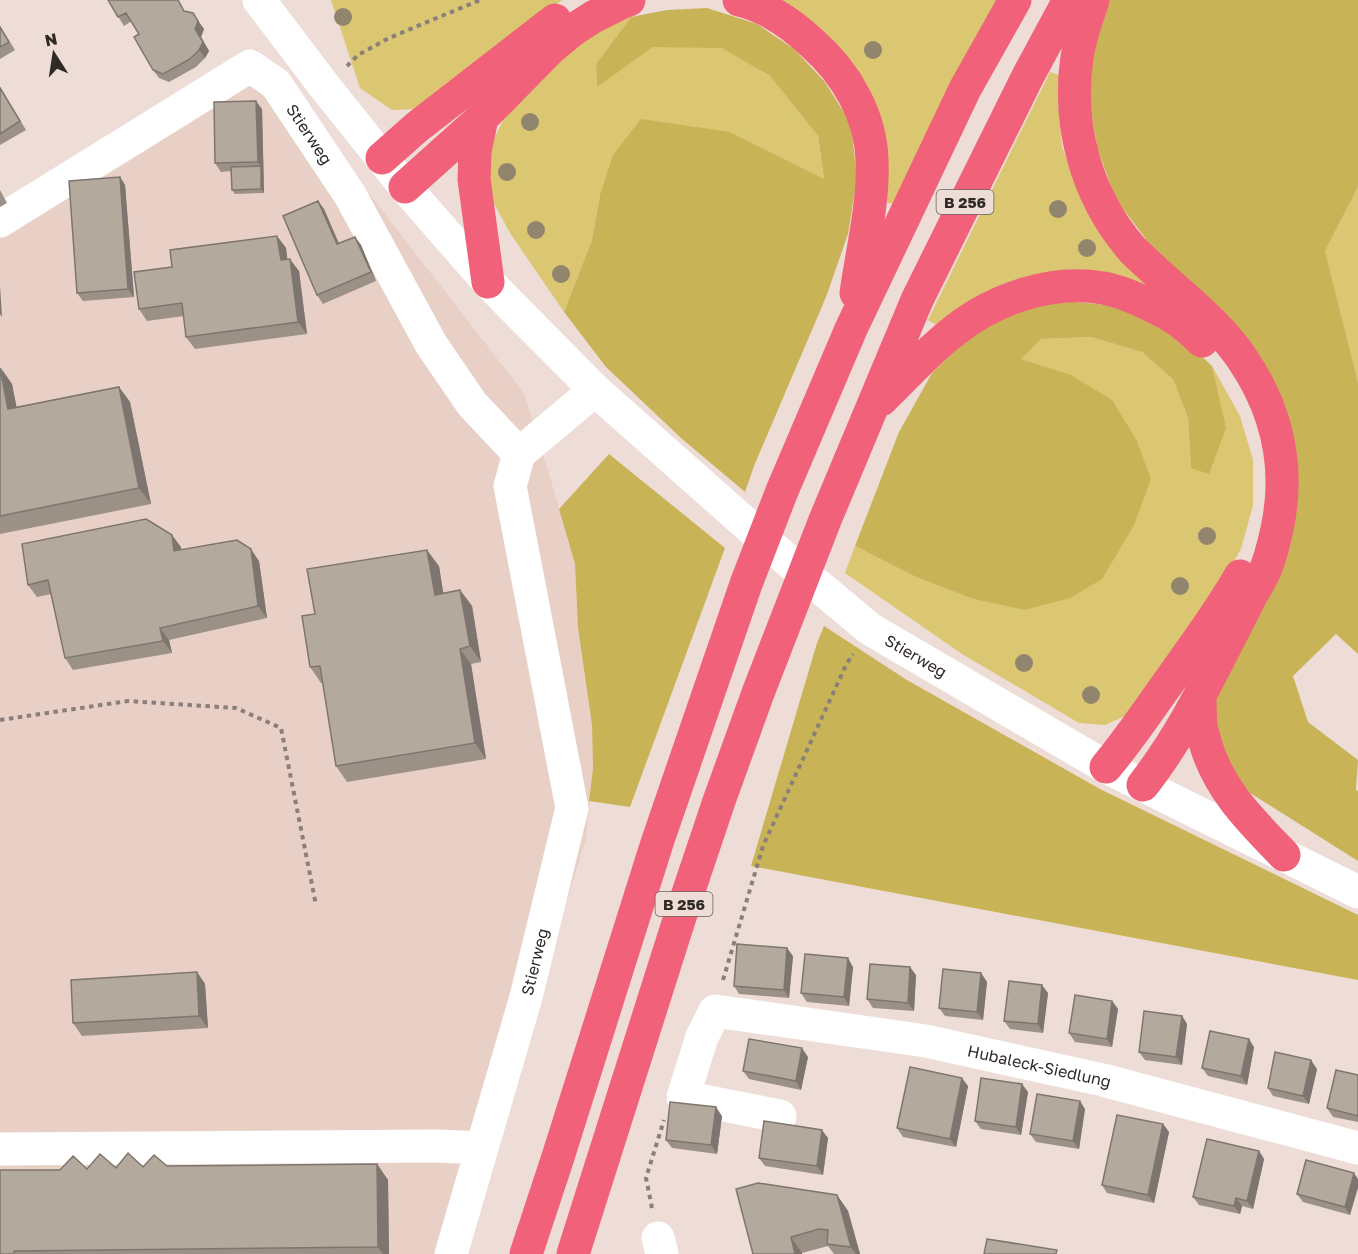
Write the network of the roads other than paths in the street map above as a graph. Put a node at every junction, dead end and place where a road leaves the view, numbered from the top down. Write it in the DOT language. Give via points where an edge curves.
graph roads {
  1 [pos="259,0"];
  2 [pos="580,0"];
  3 [pos="629,0"];
  4 [pos="739,0"];
  5 [pos="1015,0"];
  6 [pos="1069,0"];
  7 [pos="1093,0"];
  8 [pos="482,118"];
  9 [pos="382,158"];
  10 [pos="405,187"];
  11 [pos="0,221"];
  12 [pos="488,282"];
  13 [pos="851,329"];
  14 [pos="595,390"];
  15 [pos="871,410"];
  16 [pos="519,454"];
  17 [pos="1200,696"];
  18 [pos="1106,767"];
  19 [pos="1143,785"];
  20 [pos="1284,855"];
  21 [pos="1358,891"];
  22 [pos="780,1116"];
  23 [pos="482,1148"];
  24 [pos="1358,1148"];
  25 [pos="0,1149"];
  26 [pos="452,1254"];
  27 [pos="526,1254"];
  28 [pos="573,1254"];
  1 -- 9 [label="street, Stierweg"];
  2 -- 9 [label="highway"];
  3 -- 8 [label="highway" via="593,17 551,48"];
  4 -- 13 [label="highway" via="772,13 822,51 844,78 867,129 872,188"];
  5 -- 13 [label="highway, B 256" via="965,89"];
  6 -- 15 [label="highway, B 256" via="948,235"];
  7 -- 17 [label="highway" via="1077,56 1075,90 1083,159 1095,191 1131,249 1218,330 1243,360 1273,420 1279,447 1283,481 1280,511 1266,568"];
  8 -- 10 [label="highway"];
  8 -- 12 [label="highway" via="474,179"];
  9 -- 10 [label="street, Stierweg"];
  10 -- 12 [label="street, Stierweg"];
  11 -- 16 [label="street, Stierweg" via="250,66 276,84 350,195 431,344 472,404"];
  12 -- 14 [label="street, Stierweg"];
  13 -- 27 [label="highway, B 256" via="746,584 657,843"];
  14 -- 16 [label="street"];
  14 -- 18 [label="street, Stierweg" via="870,629"];
  15 -- 18 [label="highway" via="954,330 986,310 1012,297 1072,286 1103,288 1135,297 1167,313 1193,331 1219,358 1241,391 1256,429 1262,466 1263,504 1254,544 1221,607"];
  15 -- 28 [label="highway, B 256" via="825,520 719,801"];
  16 -- 23 [label="street, Stierweg" via="510,486 572,808 526,997"];
  17 -- 19 [label="highway"];
  17 -- 20 [label="highway" via="1201,725 1219,777 1248,818"];
  18 -- 19 [label="street, Stierweg"];
  19 -- 20 [label="street, Stierweg"];
  20 -- 21 [label="street, Stierweg"];
  22 -- 24 [label="street, Hubaleck-Siedlung" via="683,1097 702,1037 715,1011 926,1041 1103,1080"];
  23 -- 25 [label="street"];
  23 -- 26 [label="street, Stierweg"];
}
